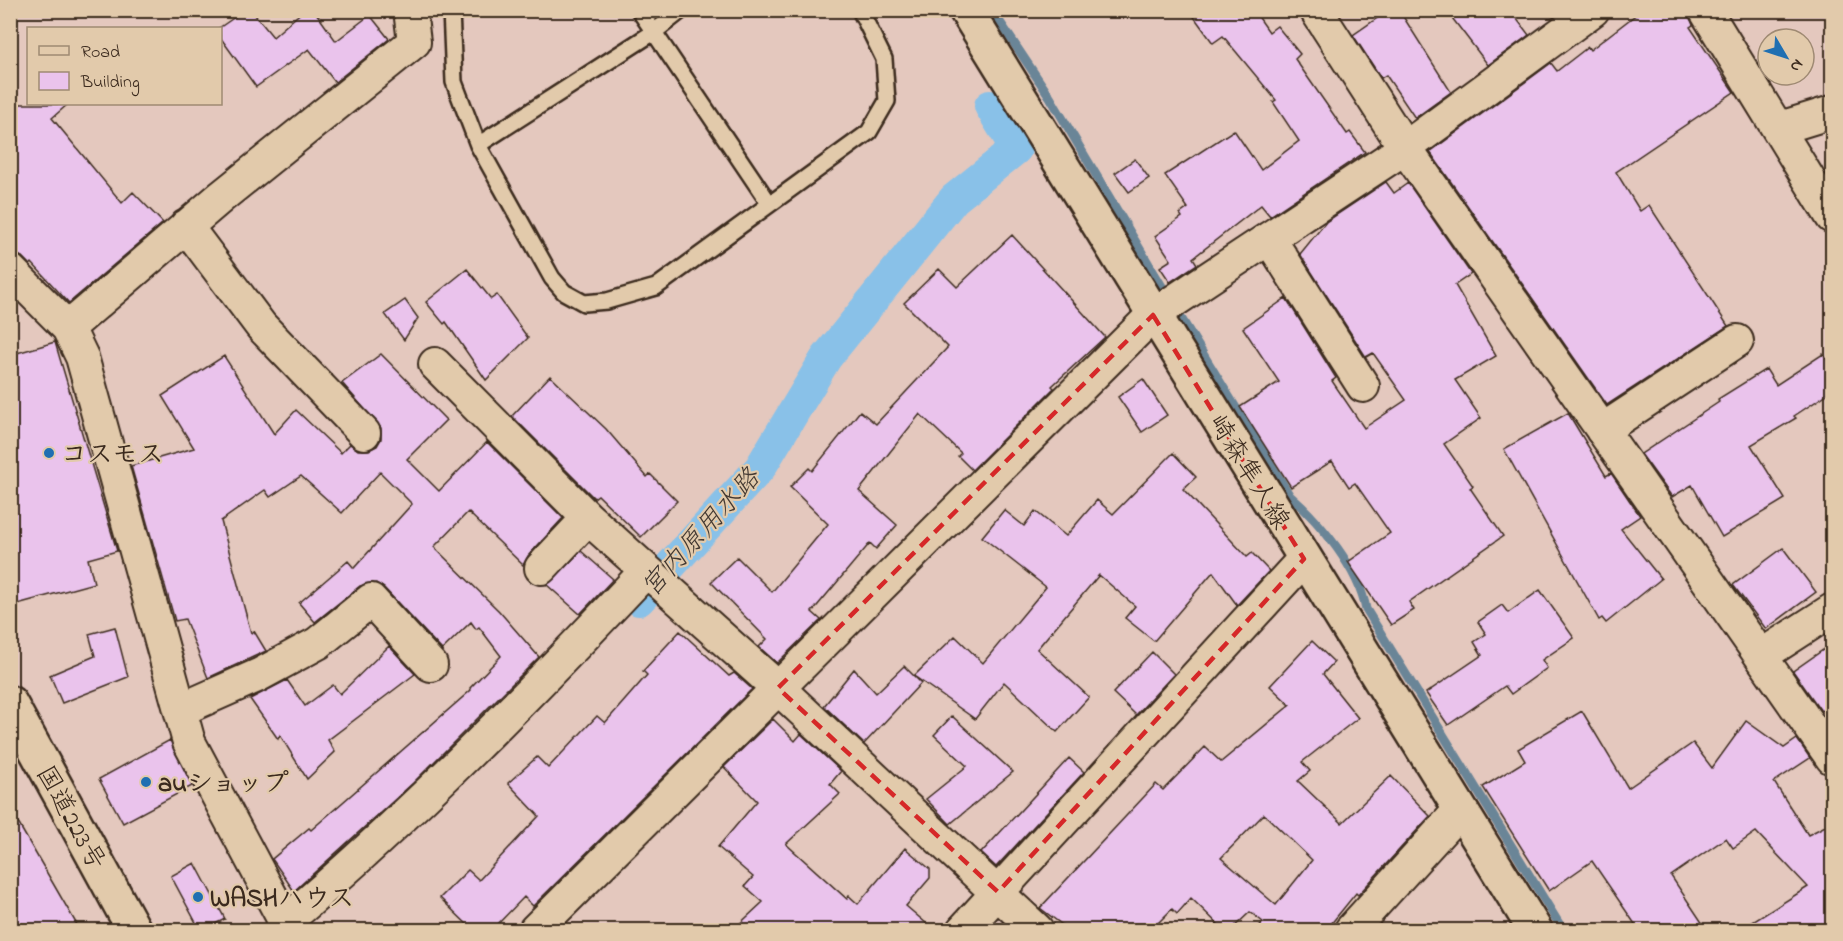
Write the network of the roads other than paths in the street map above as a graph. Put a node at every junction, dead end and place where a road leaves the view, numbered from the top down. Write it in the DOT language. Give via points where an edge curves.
graph roads {
  1 [pos="410,10"];
  2 [pos="451,10"];
  3 [pos="639,10"];
  4 [pos="682,10"];
  5 [pos="860,10"];
  6 [pos="966,10"];
  7 [pos="1316,10"];
  8 [pos="1593,10"];
  9 [pos="1705,10"];
  10 [pos="654,32"];
  11 [pos="1833,112"];
  12 [pos="1780,128"];
  13 [pos="478,145"];
  14 [pos="1405,148"];
  15 [pos="769,203"];
  16 [pos="1833,217"];
  17 [pos="186,226"];
  18 [pos="1269,238"];
  19 [pos="10,270"];
  20 [pos="1153,315"];
  21 [pos="68,328"];
  22 [pos="1737,340"];
  23 [pos="435,364"];
  24 [pos="1363,386"];
  25 [pos="1602,430"];
  26 [pos="364,433"];
  27 [pos="588,518"];
  28 [pos="1304,559"];
  29 [pos="541,568"];
  30 [pos="646,571"];
  31 [pos="1833,610"];
  32 [pos="1761,656"];
  33 [pos="431,665"];
  34 [pos="778,688"];
  35 [pos="10,704"];
  36 [pos="180,710"];
  37 [pos="1833,758"];
  38 [pos="1460,810"];
  39 [pos="998,892"];
  40 [pos="286,928"];
  41 [pos="134,930"];
  42 [pos="535,930"];
  43 [pos="963,930"];
  44 [pos="1037,930"];
  45 [pos="1351,930"];
  46 [pos="1534,930"];
  1 -- 17 [label="street" via="414,42"];
  2 -- 13 [label="lane" via="454,82"];
  3 -- 10 [label="lane"];
  4 -- 10 [label="lane"];
  5 -- 15 [label="lane" via="884,59 887,101 869,132"];
  6 -- 20 [label="main road, 崎森隼人線"];
  7 -- 14 [label="street"];
  8 -- 14 [label="street"];
  9 -- 12 [label="street"];
  10 -- 13 [label="lane"];
  10 -- 15 [label="lane"];
  11 -- 12 [label="street"];
  12 -- 16 [label="street"];
  13 -- 15 [label="lane" via="552,278 564,292 584,303 607,301 656,286"];
  14 -- 18 [label="street"];
  14 -- 25 [label="street"];
  17 -- 21 [label="street"];
  17 -- 26 [label="street" via="261,326"];
  18 -- 20 [label="street"];
  18 -- 24 [label="street"];
  19 -- 21 [label="street"];
  20 -- 28 [label="main road, 崎森隼人線"];
  20 -- 34 [label="street"];
  21 -- 36 [label="street" via="82,357"];
  22 -- 25 [label="street"];
  23 -- 27 [label="street"];
  25 -- 32 [label="street"];
  27 -- 29 [label="street"];
  27 -- 30 [label="street"];
  28 -- 38 [label="main road, 崎森隼人線"];
  28 -- 39 [label="street"];
  30 -- 34 [label="street"];
  30 -- 40 [label="street" via="548,675"];
  31 -- 32 [label="street"];
  32 -- 37 [label="street"];
  33 -- 36 [label="street" via="371,600 318,643 259,675"];
  34 -- 39 [label="street"];
  34 -- 42 [label="street"];
  35 -- 41 [label="main road, 国道223号"];
  36 -- 40 [label="street" via="189,742"];
  38 -- 45 [label="street"];
  38 -- 46 [label="main road, 崎森隼人線"];
  39 -- 43 [label="street"];
  39 -- 44 [label="street"];
}
